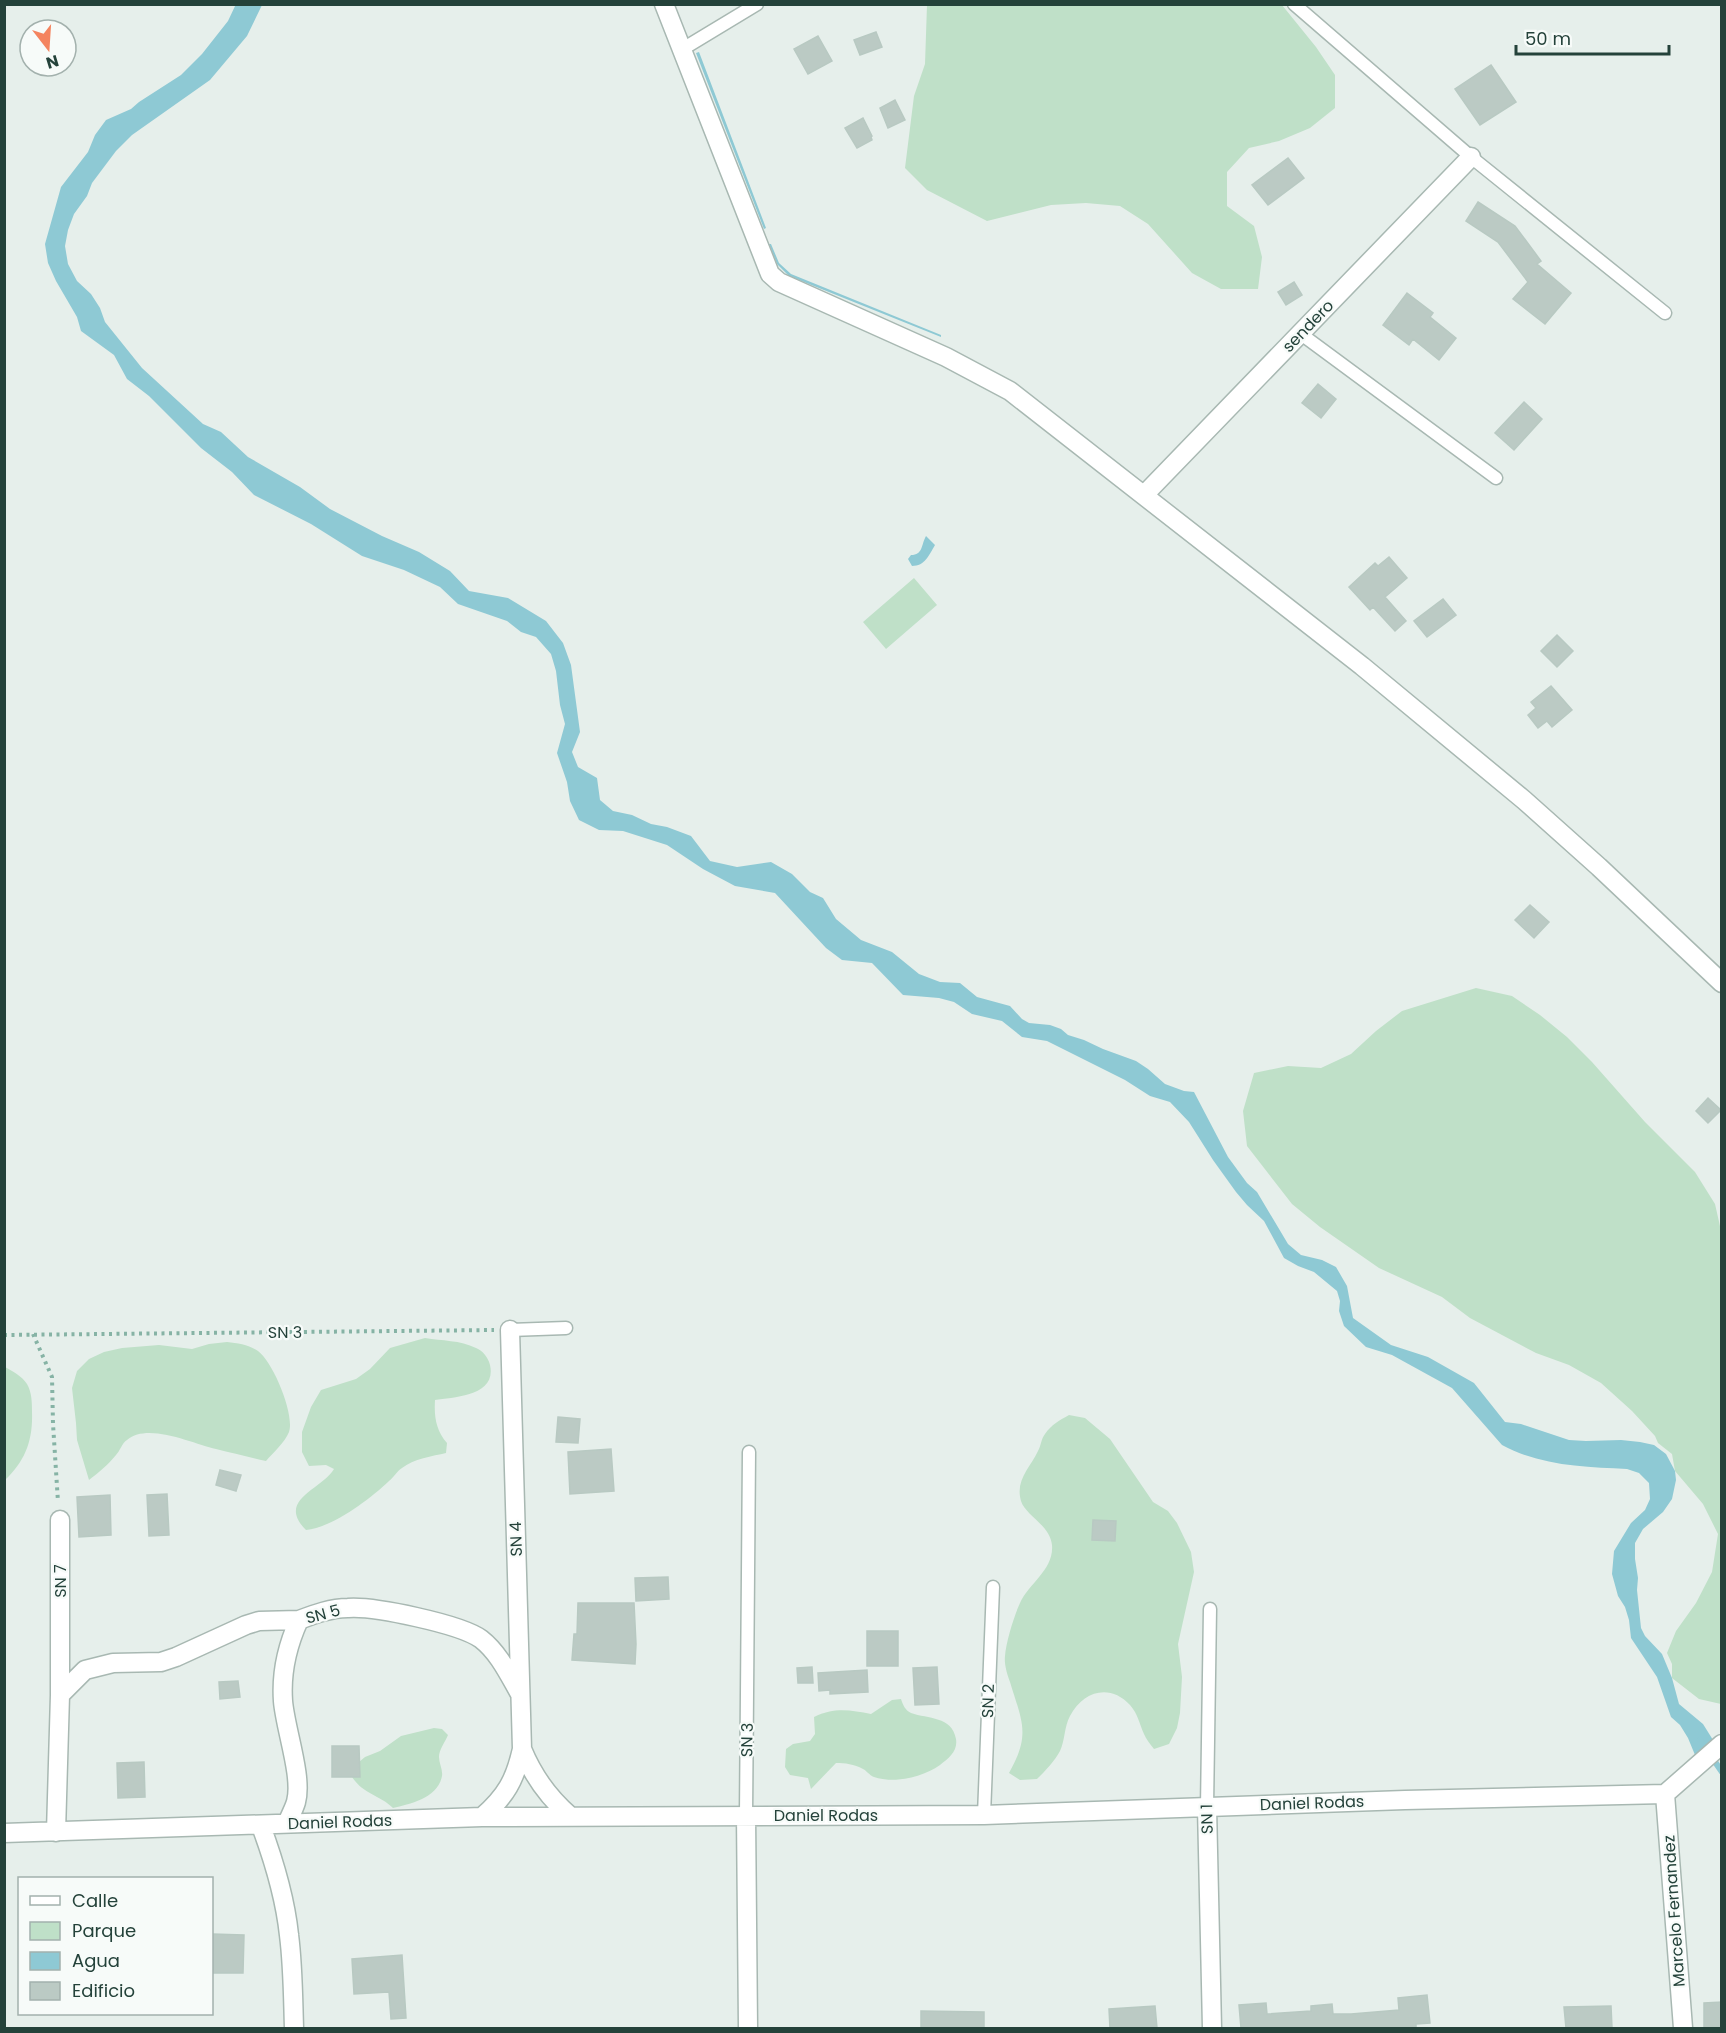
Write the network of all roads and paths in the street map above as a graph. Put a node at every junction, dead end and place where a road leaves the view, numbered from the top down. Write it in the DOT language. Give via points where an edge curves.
graph roads {
  1 [pos="664,4"];
  2 [pos="757,4"];
  3 [pos="1294,4"];
  4 [pos="681,50"];
  5 [pos="1472,157"];
  6 [pos="1665,313"];
  7 [pos="1301,333"];
  8 [pos="1496,478"];
  9 [pos="1145,494"];
  10 [pos="1722,983"];
  11 [pos="566,1328"];
  12 [pos="510,1330"];
  13 [pos="33,1334"];
  14 [pos="4,1335"];
  15 [pos="749,1452"];
  16 [pos="60,1520"];
  17 [pos="993,1587"];
  18 [pos="1210,1609"];
  19 [pos="299,1620"];
  20 [pos="60,1695"];
  21 [pos="521,1695"];
  22 [pos="1722,1744"];
  23 [pos="522,1749"];
  24 [pos="1656,1795"];
  25 [pos="1207,1807"];
  26 [pos="746,1815"];
  27 [pos="984,1815"];
  28 [pos="570,1816"];
  29 [pos="482,1817"];
  30 [pos="287,1823"];
  31 [pos="261,1826"];
  32 [pos="56,1832"];
  33 [pos="4,1833"];
  34 [pos="294,2028"];
  35 [pos="748,2028"];
  36 [pos="1212,2028"];
  37 [pos="1683,2028"];
  1 -- 4 [label="street"];
  2 -- 4 [label="lane"];
  3 -- 5 [label="lane"];
  4 -- 9 [label="street" via="770,274 779,282 946,357 1011,391"];
  5 -- 6 [label="lane"];
  5 -- 7 [label="street, sendero"];
  7 -- 8 [label="lane"];
  7 -- 9 [label="street, sendero"];
  9 -- 10 [label="street" via="1524,801"];
  11 -- 12 [label="lane"];
  12 -- 13 [label="path, SN 3"];
  12 -- 21 [label="street, SN 4"];
  13 -- 14 [label="path, SN 3"];
  13 -- 16 [label="path" via="52,1377"];
  15 -- 26 [label="lane, SN 3"];
  16 -- 20 [label="street, SN 7"];
  17 -- 27 [label="lane, SN 2"];
  18 -- 25 [label="lane, SN 1"];
  19 -- 20 [label="street" via="246,1625 161,1662 112,1663 85,1670"];
  19 -- 21 [label="street, SN 5" via="348,1607 375,1609 460,1630 493,1649"];
  19 -- 30 [label="street, SN 5" via="290,1639 283,1681 297,1800"];
  20 -- 32 [label="street, SN 7"];
  21 -- 23 [label="street, SN 4"];
  22 -- 24 [label="street"];
  23 -- 28 [label="street, SN 4" via="553,1802"];
  23 -- 29 [label="street, SN 4" via="508,1789"];
  24 -- 25 [label="street, Daniel Rodas"];
  24 -- 37 [label="street, Marcelo Fernandez"];
  25 -- 27 [label="street, Daniel Rodas"];
  25 -- 36 [label="street, SN 1"];
  26 -- 27 [label="street, Daniel Rodas"];
  26 -- 28 [label="street, Daniel Rodas"];
  26 -- 35 [label="street, SN 3"];
  28 -- 29 [label="street, Daniel Rodas"];
  29 -- 30 [label="street, Daniel Rodas"];
  30 -- 31 [label="street, Daniel Rodas"];
  31 -- 32 [label="street, Daniel Rodas"];
  31 -- 34 [label="street" via="286,1908"];
  32 -- 33 [label="street, Daniel Rodas"];
}
